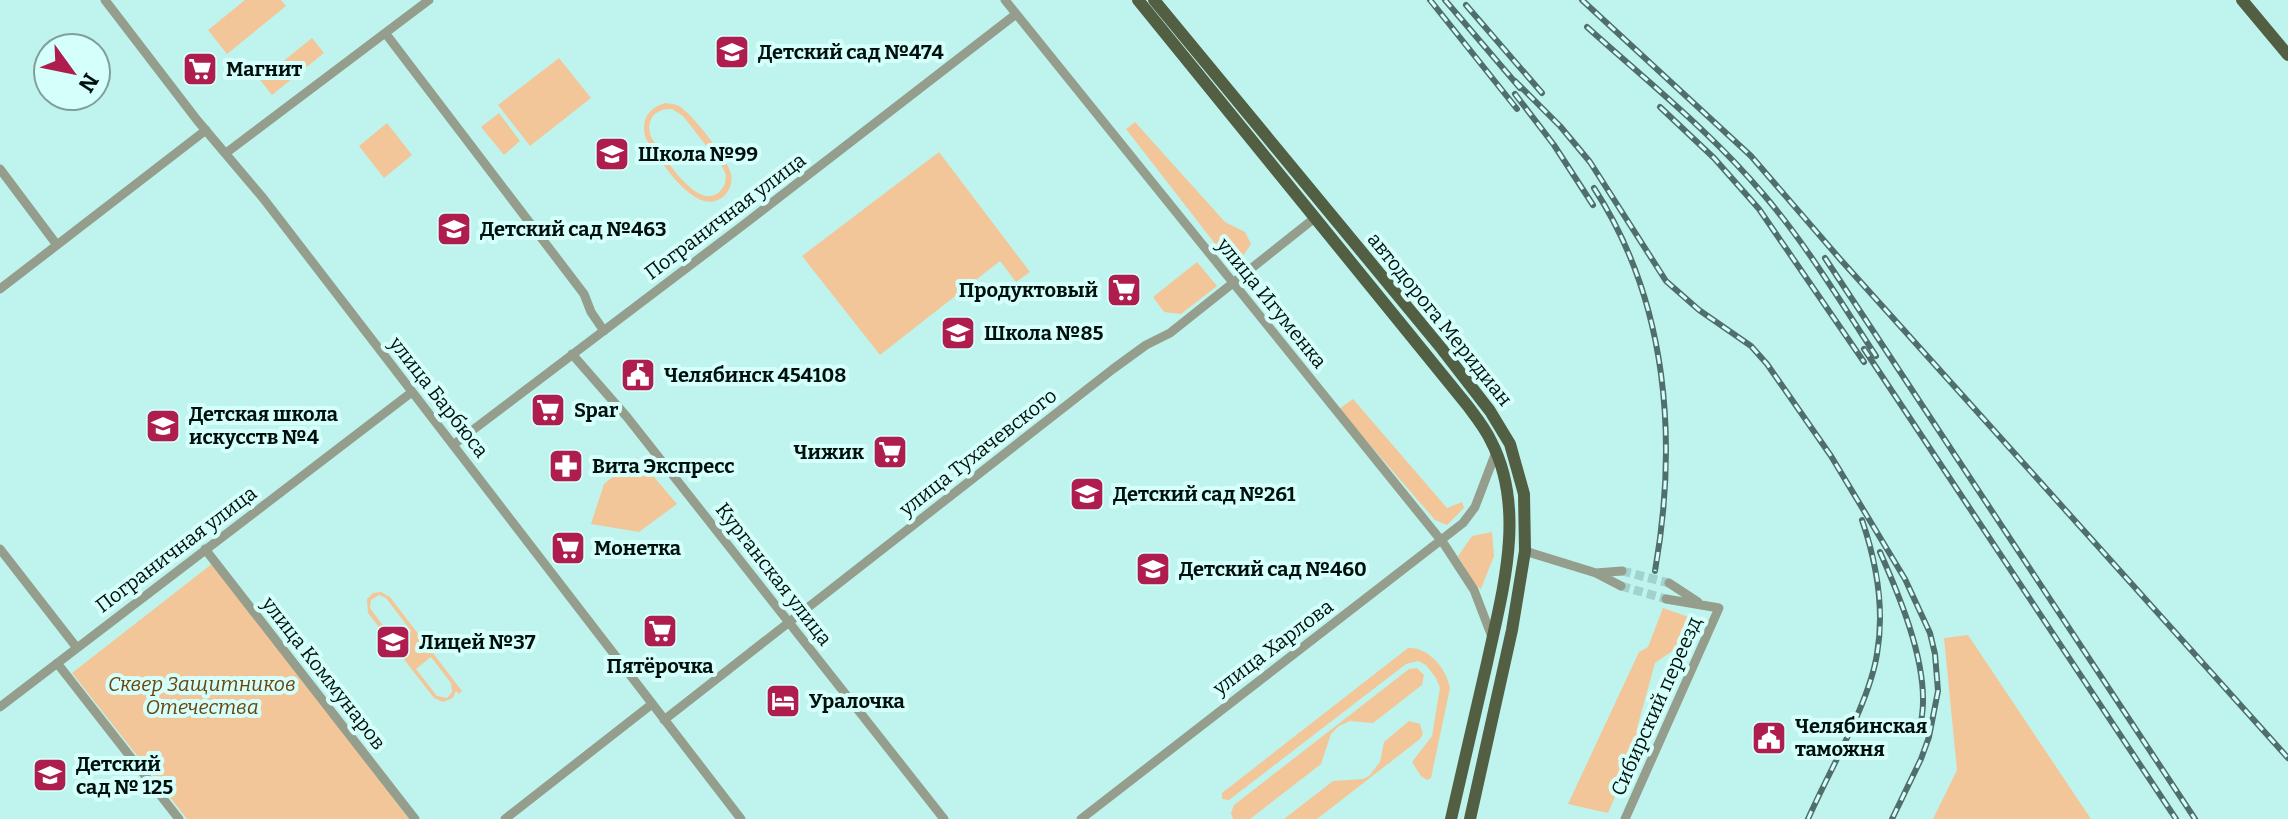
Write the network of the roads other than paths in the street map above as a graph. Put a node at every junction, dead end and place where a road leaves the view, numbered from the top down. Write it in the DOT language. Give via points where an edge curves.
graph roads {
  1 [pos="105,0"];
  2 [pos="429,0"];
  3 [pos="1005,0"];
  4 [pos="1138,0"];
  5 [pos="1154,0"];
  6 [pos="2242,0"];
  7 [pos="1016,14"];
  8 [pos="386,34"];
  9 [pos="2288,55"];
  10 [pos="206,130"];
  11 [pos="226,153"];
  12 [pos="0,169"];
  13 [pos="1316,217"];
  14 [pos="57,245"];
  15 [pos="1233,283"];
  16 [pos="0,289"];
  17 [pos="604,331"];
  18 [pos="572,354"];
  19 [pos="412,392"];
  20 [pos="453,445"];
  21 [pos="1496,452"];
  22 [pos="1441,541"];
  23 [pos="0,549"];
  24 [pos="205,549"];
  25 [pos="1525,551"];
  26 [pos="1622,571"];
  27 [pos="1596,573"];
  28 [pos="1669,583"];
  29 [pos="1621,586"];
  30 [pos="1666,599"];
  31 [pos="1701,604"];
  32 [pos="788,621"];
  33 [pos="1492,638"];
  34 [pos="77,648"];
  35 [pos="57,663"];
  36 [pos="652,704"];
  37 [pos="0,707"];
  38 [pos="664,720"];
  39 [pos="179,819"];
  40 [pos="415,819"];
  41 [pos="505,819"];
  42 [pos="741,819"];
  43 [pos="944,819"];
  44 [pos="1081,819"];
  45 [pos="1451,819"];
  46 [pos="1470,819"];
  47 [pos="1625,819"];
  1 -- 10 [label="street, улица Барбюса"];
  2 -- 8 [label="street"];
  3 -- 7 [label="street, улица Игуменка"];
  4 -- 13 [label="main road, автодорога Меридиан"];
  5 -- 25 [label="main road, автодорога Меридиан" via="1490,411 1518,468"];
  6 -- 9 [label="main road"];
  7 -- 15 [label="street, улица Игуменка"];
  7 -- 17 [label="street, Пограничная улица"];
  8 -- 11 [label="street"];
  8 -- 17 [label="street" via="584,294"];
  10 -- 11 [label="street, улица Барбюса"];
  10 -- 14 [label="street"];
  11 -- 19 [label="street, улица Барбюса"];
  12 -- 14 [label="street"];
  13 -- 15 [label="street, улица Тухачевского"];
  13 -- 21 [label="main road, автодорога Меридиан" via="1467,405"];
  14 -- 16 [label="street"];
  15 -- 22 [label="street, улица Игуменка"];
  15 -- 32 [label="street, улица Тухачевского"];
  17 -- 18 [label="street, Пограничная улица"];
  18 -- 20 [label="street, Пограничная улица"];
  18 -- 32 [label="street, Курганская улица"];
  19 -- 20 [label="street, улица Барбюса"];
  19 -- 24 [label="street, Пограничная улица"];
  20 -- 36 [label="street, улица Барбюса"];
  21 -- 22 [label="street, улица Харлова" via="1475,507"];
  21 -- 33 [label="main road, автодорога Меридиан" via="1508,509 1509,549"];
  22 -- 33 [label="street, улица Игуменка" via="1474,590"];
  22 -- 44 [label="street, улица Харлова"];
  23 -- 34 [label="street"];
  24 -- 34 [label="street, Пограничная улица"];
  24 -- 40 [label="street, улица Коммунаров"];
  25 -- 27 [label="street"];
  25 -- 46 [label="main road, автодорога Меридиан"];
  26 -- 27 [label="street"];
  27 -- 29 [label="street"];
  28 -- 31 [label="street"];
  30 -- 31 [label="street"];
  31 -- 47 [label="street, Сибирский переезд" via="1719,608"];
  32 -- 38 [label="street, улица Тухачевского"];
  32 -- 43 [label="street, Курганская улица"];
  33 -- 45 [label="main road, автодорога Меридиан"];
  34 -- 35 [label="street, Пограничная улица"];
  35 -- 37 [label="street, Пограничная улица"];
  35 -- 39 [label="street"];
  36 -- 38 [label="street, улица Барбюса"];
  36 -- 41 [label="street"];
  38 -- 42 [label="street, улица Барбюса"];
}
